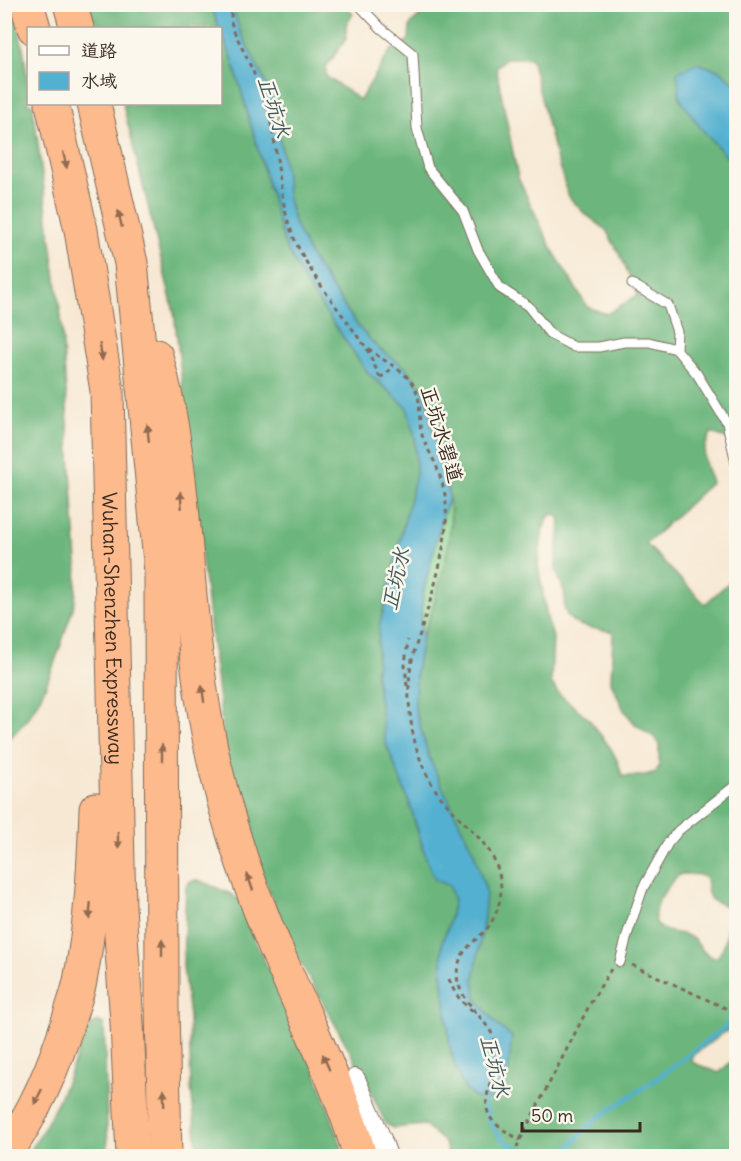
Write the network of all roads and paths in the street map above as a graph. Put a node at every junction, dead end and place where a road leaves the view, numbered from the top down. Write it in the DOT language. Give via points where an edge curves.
graph roads {
  1 [pos="231,4"];
  2 [pos="358,4"];
  3 [pos="52,105"];
  4 [pos="94,105"];
  5 [pos="130,263"];
  6 [pos="632,284"];
  7 [pos="367,348"];
  8 [pos="676,350"];
  9 [pos="394,367"];
  10 [pos="107,390"];
  11 [pos="736,463"];
  12 [pos="408,640"];
  13 [pos="408,689"];
  14 [pos="736,786"];
  15 [pos="620,962"];
  16 [pos="449,979"];
  17 [pos="736,1013"];
  18 [pos="479,1016"];
  19 [pos="355,1079"];
  20 [pos="520,1140"];
  21 [pos="4,1156"];
  22 [pos="133,1156"];
  23 [pos="165,1156"];
  24 [pos="360,1156"];
  25 [pos="387,1156"];
  26 [pos="513,1156"];
  1 -- 7 [label="path, 正坑水碧道" via="234,31 270,121 287,220 320,283"];
  2 -- 8 [label="lane" via="413,54 417,128 428,168 462,211 500,288 528,306 550,334 574,347 650,342"];
  3 -- 10 [label="highway, Wuhan-Shenzhen Expressway, one-way" via="81,230"];
  5 -- 4 [label="highway, one-way"];
  23 -- 5 [label="highway, one-way" via="162,573"];
  24 -- 5 [label="highway, one-way" via="327,1065 253,892 217,775 196,648 166,389"];
  6 -- 8 [label="lane" via="668,305 677,332"];
  7 -- 9 [label="path, 正坑水碧道"];
  7 -- 9 [label="path" via="381,380"];
  8 -- 11 [label="lane" via="697,374 727,423"];
  9 -- 13 [label="path, 正坑水碧道" via="418,394 420,428 441,480 447,515 446,534 415,647"];
  10 -- 21 [label="highway, one-way" via="95,855 88,928 79,984 57,1057 30,1114"];
  10 -- 22 [label="highway, Wuhan-Shenzhen Expressway, one-way" via="119,907"];
  12 -- 13 [label="path"];
  13 -- 18 [label="path, 正坑水碧道" via="422,765 444,801 484,843 498,872 501,889 496,913 464,950 457,972 461,992"];
  14 -- 15 [label="lane" via="668,843 643,888"];
  15 -- 17 [label="path"];
  15 -- 20 [label="path" via="613,966 590,1004"];
  16 -- 18 [label="path" via="461,1002"];
  18 -- 20 [label="path, 正坑水碧道" via="491,1033 496,1050 487,1104 490,1117"];
  19 -- 25 [label="street"];
  20 -- 26 [label="path"];
}
